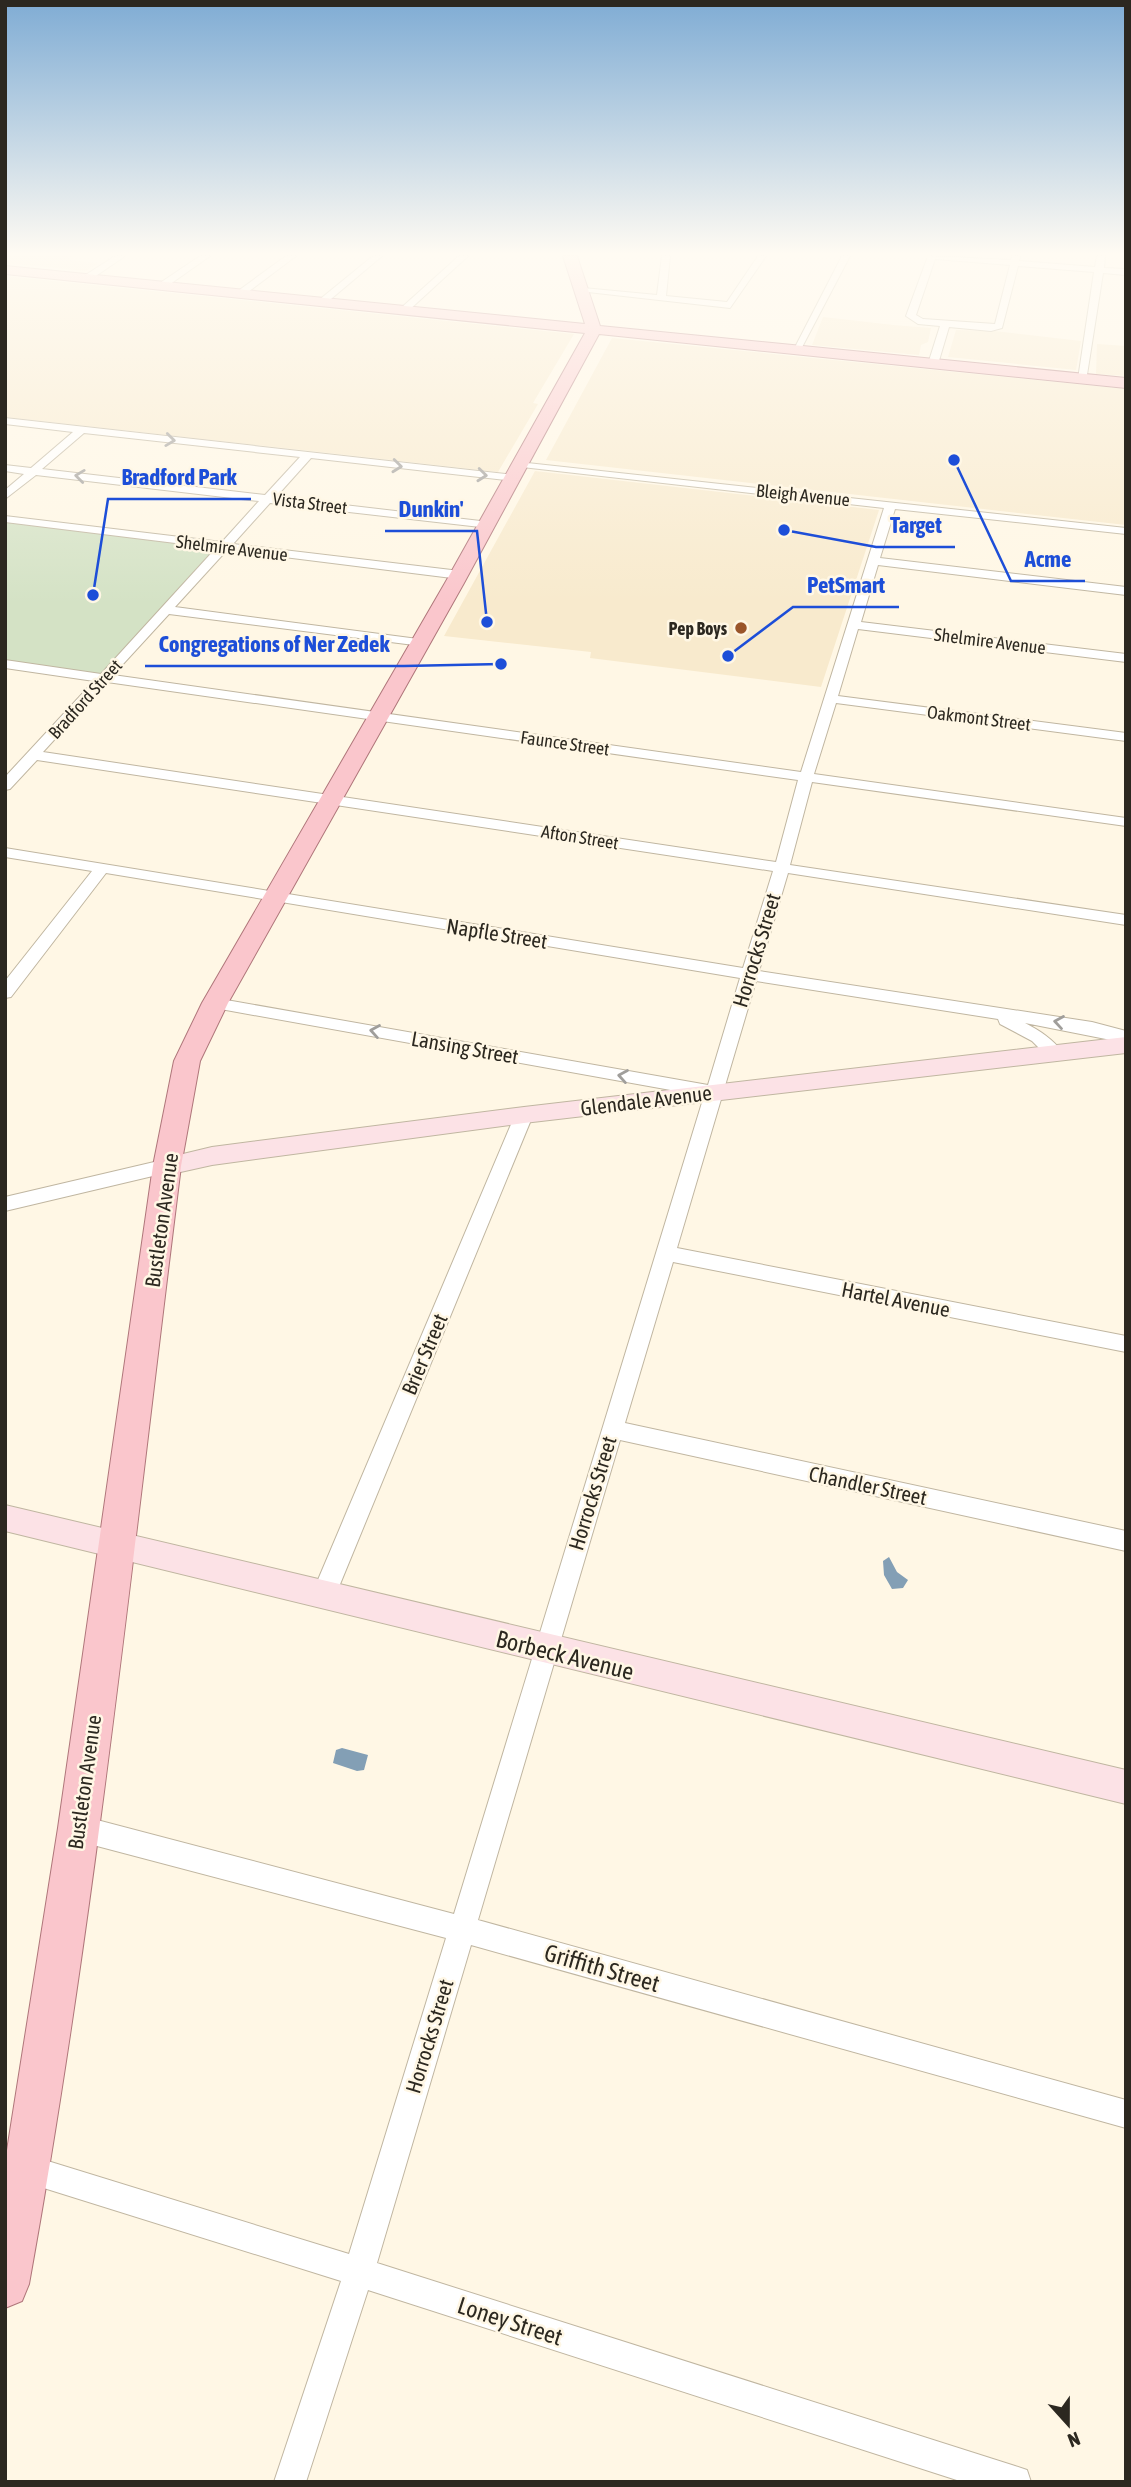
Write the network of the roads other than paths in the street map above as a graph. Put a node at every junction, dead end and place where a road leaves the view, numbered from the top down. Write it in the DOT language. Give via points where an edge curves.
graph roads {
  1 [pos="571,372"];
  2 [pos="1018,372"];
  3 [pos="1084,372"];
  4 [pos="1083,379"];
  5 [pos="1126,383"];
  6 [pos="5,421"];
  7 [pos="81,430"];
  8 [pos="307,456"];
  9 [pos="5,468"];
  10 [pos="33,471"];
  11 [pos="518,471"];
  12 [pos="5,496"];
  13 [pos="268,498"];
  14 [pos="891,504"];
  15 [pos="5,519"];
  16 [pos="489,525"];
  17 [pos="1126,531"];
  18 [pos="224,547"];
  19 [pos="874,561"];
  20 [pos="460,575"];
  21 [pos="1126,591"];
  22 [pos="166,610"];
  23 [pos="855,625"];
  24 [pos="418,643"];
  25 [pos="1126,658"];
  26 [pos="5,664"];
  27 [pos="104,678"];
  28 [pos="832,699"];
  29 [pos="377,717"];
  30 [pos="1126,737"];
  31 [pos="34,755"];
  32 [pos="806,777"];
  33 [pos="5,786"];
  34 [pos="332,799"];
  35 [pos="1126,822"];
  36 [pos="5,852"];
  37 [pos="782,867"];
  38 [pos="101,869"];
  39 [pos="275,896"];
  40 [pos="1126,920"];
  41 [pos="747,974"];
  42 [pos="5,993"];
  43 [pos="215,1003"];
  44 [pos="990,1011"];
  45 [pos="1126,1037"];
  46 [pos="1126,1045"];
  47 [pos="1054,1053"];
  48 [pos="714,1092"];
  49 [pos="524,1115"];
  50 [pos="167,1166"];
  51 [pos="5,1204"];
  52 [pos="666,1253"];
  53 [pos="1126,1344"];
  54 [pos="611,1429"];
  55 [pos="5,1518"];
  56 [pos="1126,1541"];
  57 [pos="118,1545"];
  58 [pos="324,1594"];
  59 [pos="544,1651"];
  60 [pos="1126,1787"];
  61 [pos="78,1828"];
  62 [pos="461,1929"];
  63 [pos="1126,2113"];
  64 [pos="16,2166"];
  65 [pos="359,2273"];
  66 [pos="5,2284"];
  67 [pos="290,2482"];
  68 [pos="1015,2482"];
  1 -- 11 [label="main road, Bustleton Avenue"];
  2 -- 4 [label="main road"];
  3 -- 4 [label="street"];
  4 -- 5 [label="main road"];
  6 -- 7 [label="street, Bleigh Avenue"];
  7 -- 8 [label="street, Bleigh Avenue, one-way"];
  7 -- 10 [label="street"];
  8 -- 11 [label="street, Bleigh Avenue, one-way"];
  8 -- 13 [label="street, Bradford Street"];
  9 -- 10 [label="street, Vista Street"];
  10 -- 12 [label="street"];
  13 -- 10 [label="street, Vista Street, one-way"];
  11 -- 14 [label="street, Bleigh Avenue"];
  11 -- 16 [label="main road, Bustleton Avenue"];
  13 -- 16 [label="street, Vista Street"];
  13 -- 18 [label="street, Bradford Street"];
  14 -- 17 [label="street, Bleigh Avenue"];
  14 -- 19 [label="street, Horrocks Street"];
  15 -- 18 [label="street, Shelmire Avenue"];
  16 -- 20 [label="main road, Bustleton Avenue"];
  18 -- 20 [label="street, Shelmire Avenue"];
  18 -- 22 [label="street, Bradford Street"];
  19 -- 21 [label="street"];
  19 -- 23 [label="street, Horrocks Street"];
  20 -- 24 [label="main road, Bustleton Avenue"];
  22 -- 24 [label="street"];
  22 -- 27 [label="street, Bradford Street"];
  23 -- 25 [label="street, Shelmire Avenue"];
  23 -- 28 [label="street, Horrocks Street"];
  24 -- 29 [label="main road, Bustleton Avenue"];
  26 -- 27 [label="street, Faunce Street"];
  27 -- 29 [label="street, Faunce Street"];
  27 -- 31 [label="street, Bradford Street"];
  28 -- 30 [label="street, Oakmont Street"];
  28 -- 32 [label="street, Horrocks Street"];
  29 -- 32 [label="street, Faunce Street"];
  29 -- 34 [label="main road, Bustleton Avenue"];
  31 -- 33 [label="street, Bradford Street"];
  31 -- 34 [label="street, Afton Street"];
  32 -- 35 [label="street, Faunce Street"];
  32 -- 37 [label="street, Horrocks Street"];
  34 -- 37 [label="street, Afton Street"];
  34 -- 39 [label="main road, Bustleton Avenue"];
  36 -- 38 [label="street, Napfle Street"];
  37 -- 40 [label="street, Afton Street"];
  37 -- 41 [label="street, Horrocks Street"];
  38 -- 39 [label="street, Napfle Street"];
  38 -- 42 [label="street"];
  39 -- 41 [label="street, Napfle Street"];
  39 -- 43 [label="main road, Bustleton Avenue"];
  41 -- 44 [label="street, Napfle Street"];
  41 -- 48 [label="street, Horrocks Street"];
  48 -- 43 [label="street, Lansing Street, one-way"];
  43 -- 50 [label="main road, Bustleton Avenue" via="187,1060"];
  45 -- 44 [label="street, Napfle Street, one-way"];
  44 -- 47 [label="street, Napfle Street" via="1038,1037"];
  46 -- 47 [label="street, Glendale Avenue"];
  47 -- 48 [label="street, Glendale Avenue"];
  48 -- 49 [label="street, Glendale Avenue"];
  48 -- 52 [label="street, Horrocks Street"];
  49 -- 50 [label="street, Glendale Avenue" via="212,1156"];
  49 -- 58 [label="street, Brier Street"];
  50 -- 51 [label="street"];
  50 -- 57 [label="main road, Bustleton Avenue"];
  52 -- 53 [label="street, Hartel Avenue"];
  52 -- 54 [label="street, Horrocks Street"];
  54 -- 56 [label="street, Chandler Street"];
  54 -- 59 [label="street, Horrocks Street"];
  55 -- 57 [label="street, Borbeck Avenue"];
  57 -- 58 [label="street, Borbeck Avenue"];
  57 -- 61 [label="main road, Bustleton Avenue"];
  58 -- 59 [label="street, Borbeck Avenue"];
  59 -- 60 [label="street, Borbeck Avenue"];
  59 -- 62 [label="street, Horrocks Street"];
  61 -- 62 [label="street, Griffith Street"];
  61 -- 64 [label="main road, Bustleton Avenue"];
  62 -- 63 [label="street, Griffith Street"];
  62 -- 65 [label="street, Horrocks Street"];
  64 -- 65 [label="street, Loney Street"];
  64 -- 66 [label="main road, Bustleton Avenue"];
  65 -- 67 [label="street, Horrocks Street"];
  65 -- 68 [label="street, Loney Street"];
}
